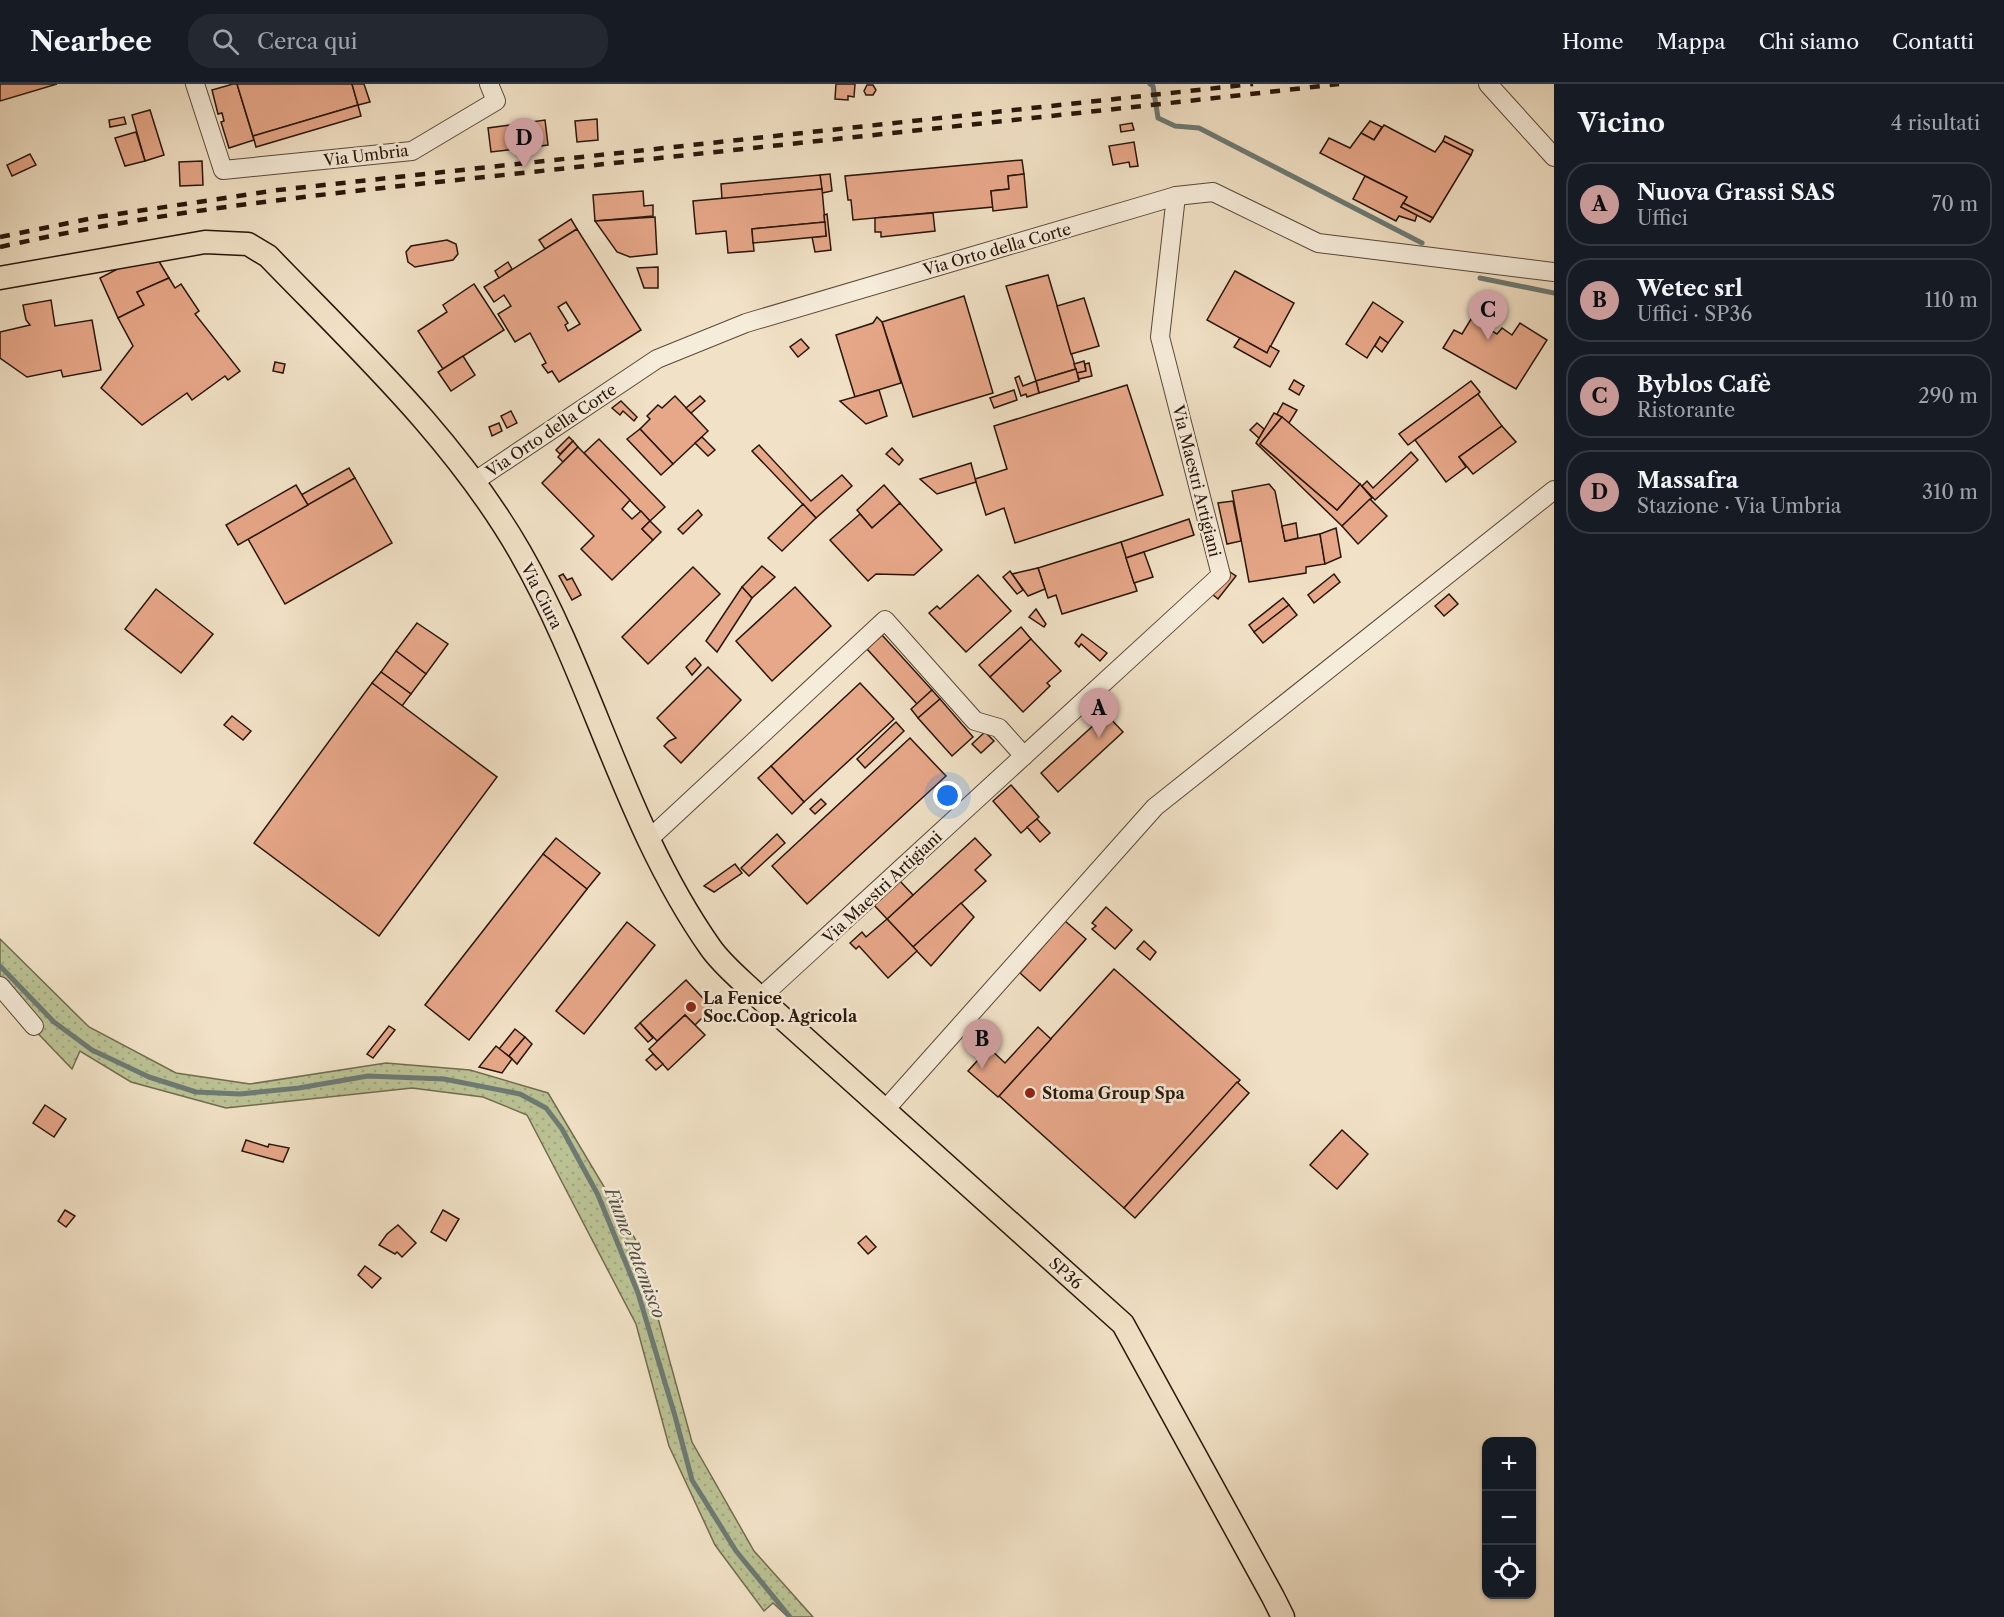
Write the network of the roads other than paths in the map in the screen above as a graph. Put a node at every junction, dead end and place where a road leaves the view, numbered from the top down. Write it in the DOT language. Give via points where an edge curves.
graph roads {
  1 [pos="195,84"];
  2 [pos="1488,84"];
  3 [pos="493,93"];
  4 [pos="1554,158"];
  5 [pos="1176,196"];
  6 [pos="1554,272"];
  7 [pos="0,278"];
  8 [pos="475,481"];
  9 [pos="1554,490"];
  10 [pos="1024,756"];
  11 [pos="648,840"];
  12 [pos="0,986"];
  13 [pos="760,998"];
  14 [pos="34,1026"];
  15 [pos="884,1111"];
  16 [pos="1283,1617"];
  1 -- 3 [label="street, Via Umbria" via="223,170 412,151"];
  2 -- 4 [label="street"];
  5 -- 6 [label="street, Via Orto della Corte" via="1213,192 1318,243"];
  5 -- 8 [label="street, Via Orto della Corte" via="746,323 657,359"];
  5 -- 10 [label="street, Via Maestri Artigiani" via="1160,337 1221,575"];
  7 -- 8 [label="main road, Via Ciura" via="205,242 248,244 268,256 400,393"];
  8 -- 11 [label="main road, Via Ciura" via="520,552 559,628"];
  9 -- 15 [label="street" via="1155,807"];
  10 -- 11 [label="street" via="999,728 975,721 885,620"];
  10 -- 13 [label="street, Via Maestri Artigiani"];
  11 -- 13 [label="main road, Via Ciura" via="711,949"];
  12 -- 14 [label="street"];
  13 -- 15 [label="main road, SP36 / SP36"];
  15 -- 16 [label="main road, SP36 / SP36" via="1124,1324"];
}
